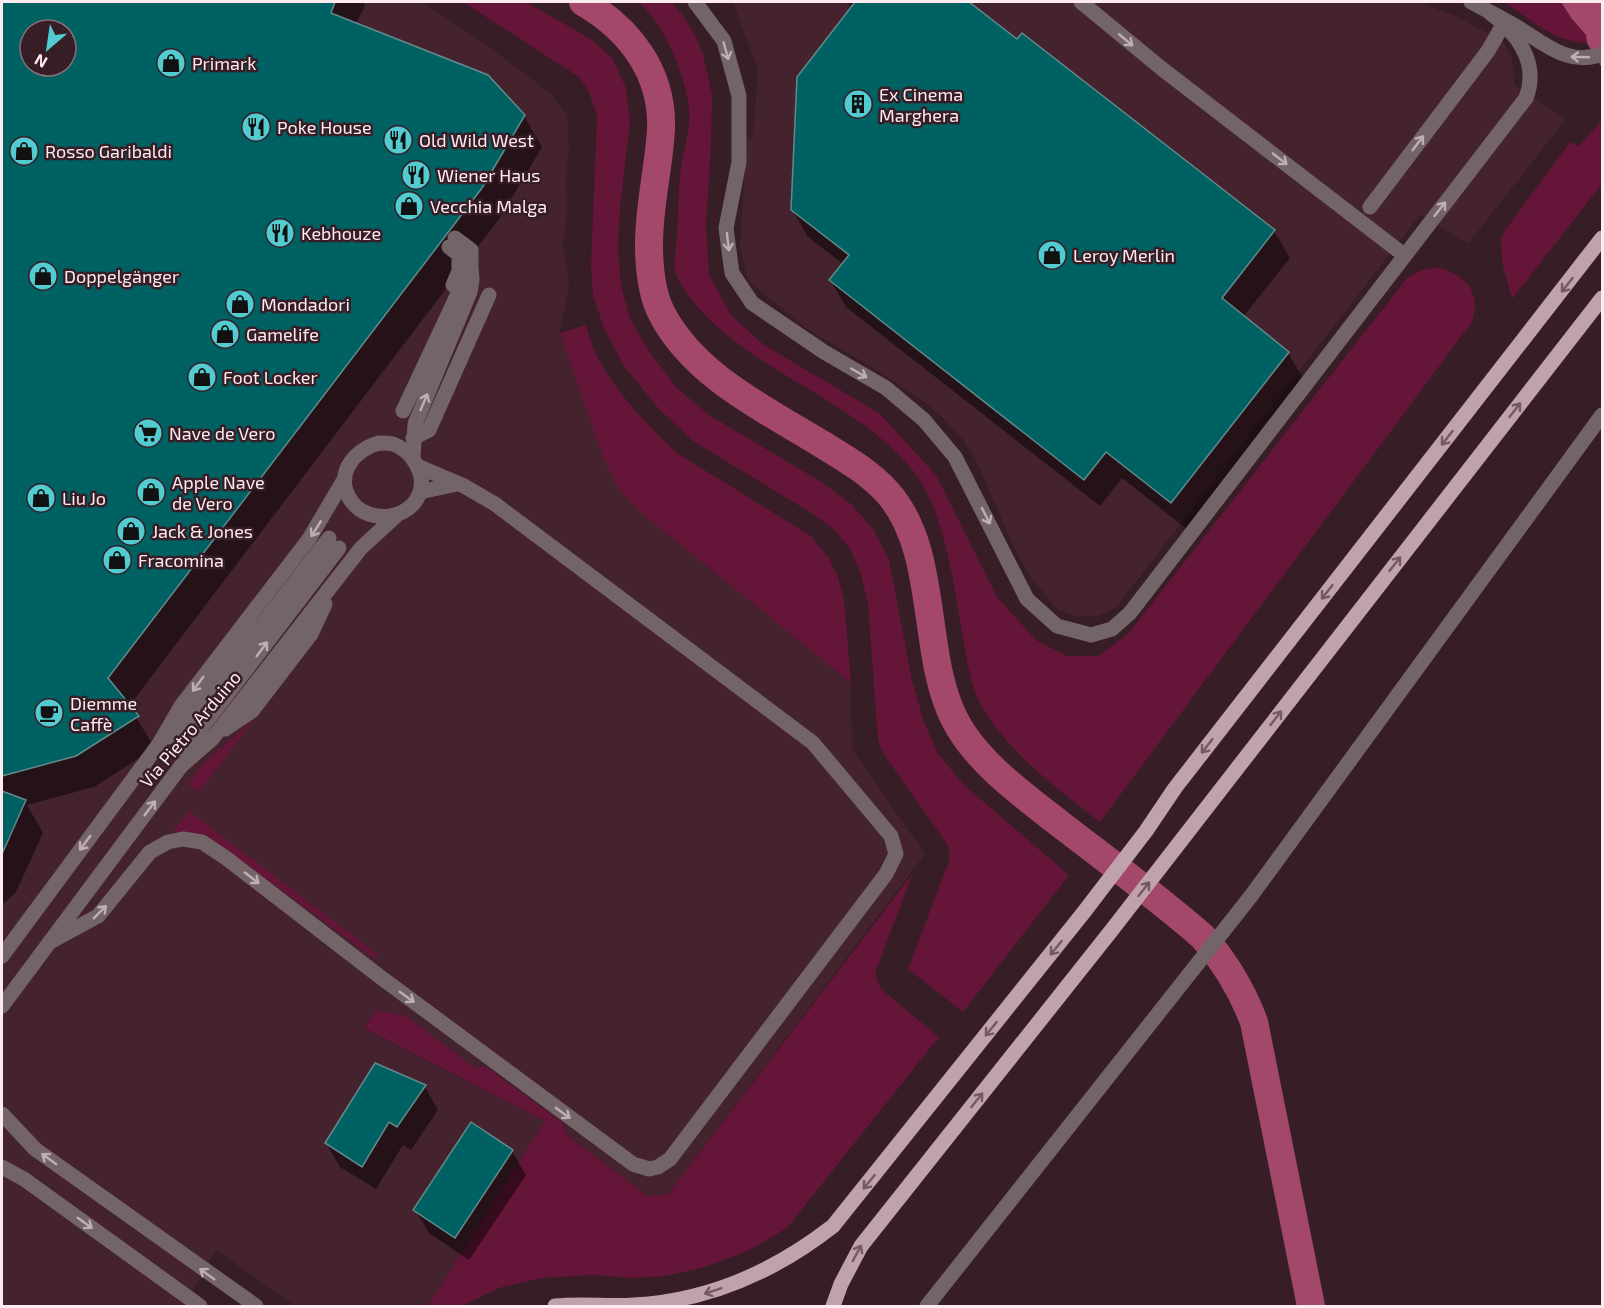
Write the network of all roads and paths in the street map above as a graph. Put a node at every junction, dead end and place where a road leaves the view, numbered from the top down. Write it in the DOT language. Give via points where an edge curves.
graph roads {
  1 [pos="695,2"];
  2 [pos="1082,2"];
  3 [pos="1471,2"];
  4 [pos="1488,12"];
  5 [pos="1504,23"];
  6 [pos="1602,54"];
  7 [pos="1370,207"];
  8 [pos="1602,238"];
  9 [pos="1404,255"];
  10 [pos="471,266"];
  11 [pos="489,295"];
  12 [pos="1602,298"];
  13 [pos="1602,415"];
  14 [pos="413,438"];
  15 [pos="415,462"];
  16 [pos="345,478"];
  17 [pos="457,484"];
  18 [pos="420,492"];
  19 [pos="397,515"];
  20 [pos="159,744"];
  21 [pos="181,766"];
  22 [pos="50,942"];
  23 [pos="2,956"];
  24 [pos="2,1006"];
  25 [pos="2,1114"];
  26 [pos="2,1167"];
  27 [pos="200,1306"];
  28 [pos="256,1306"];
  29 [pos="555,1306"];
  30 [pos="601,1306"];
  31 [pos="833,1306"];
  32 [pos="927,1306"];
  1 -- 9 [label="street, one-way" via="724,41 739,96 739,162 726,228 732,273 752,303 886,388 924,420 956,457 1027,599 1057,627 1091,635 1112,629 1130,613"];
  2 -- 9 [label="street, one-way" via="1152,61"];
  3 -- 4 [label="street"];
  4 -- 5 [label="street"];
  6 -- 4 [label="street, one-way" via="1580,58 1557,53"];
  7 -- 5 [label="street, one-way" via="1488,51"];
  9 -- 5 [label="street, one-way" via="1526,98 1531,80 1527,55"];
  8 -- 30 [label="main road, one-way" via="1175,788 1084,912 833,1226 773,1267 723,1288 670,1302"];
  10 -- 10 [label="street" via="471,250 452,242 459,255 459,271 399,409"];
  14 -- 10 [label="street, one-way" via="414,424 470,292"];
  11 -- 14 [label="street" via="429,430"];
  31 -- 12 [label="main road, one-way" via="861,1245 1176,848"];
  13 -- 32 [label="street" via="1316,810"];
  14 -- 15 [label="street"];
  15 -- 16 [label="street" via="402,449 379,443 356,454"];
  15 -- 17 [label="street"];
  15 -- 18 [label="street"];
  16 -- 19 [label="street" via="352,502 361,511 385,518"];
  16 -- 20 [label="street, Via Pietro Arduino, one-way" via="309,539 181,706"];
  17 -- 18 [label="street"];
  22 -- 17 [label="street, one-way" via="98,916 150,852 183,839 202,842 633,1164 648,1169 665,1164 886,874 896,854 891,836 813,743 495,504"];
  18 -- 19 [label="street" via="411,506"];
  19 -- 21 [label="street, Via Pietro Arduino" via="371,538 335,581 213,738"];
  21 -- 20 [label="street, one-way" via="203,726 332,542 192,716"];
  20 -- 23 [label="street, Via Pietro Arduino, one-way"];
  22 -- 21 [label="street, Via Pietro Arduino, one-way"];
  22 -- 24 [label="street, Via Pietro Arduino"];
  28 -- 25 [label="street, one-way" via="35,1149"];
  26 -- 27 [label="street, one-way"];
  29 -- 30 [label="main road"];
}
